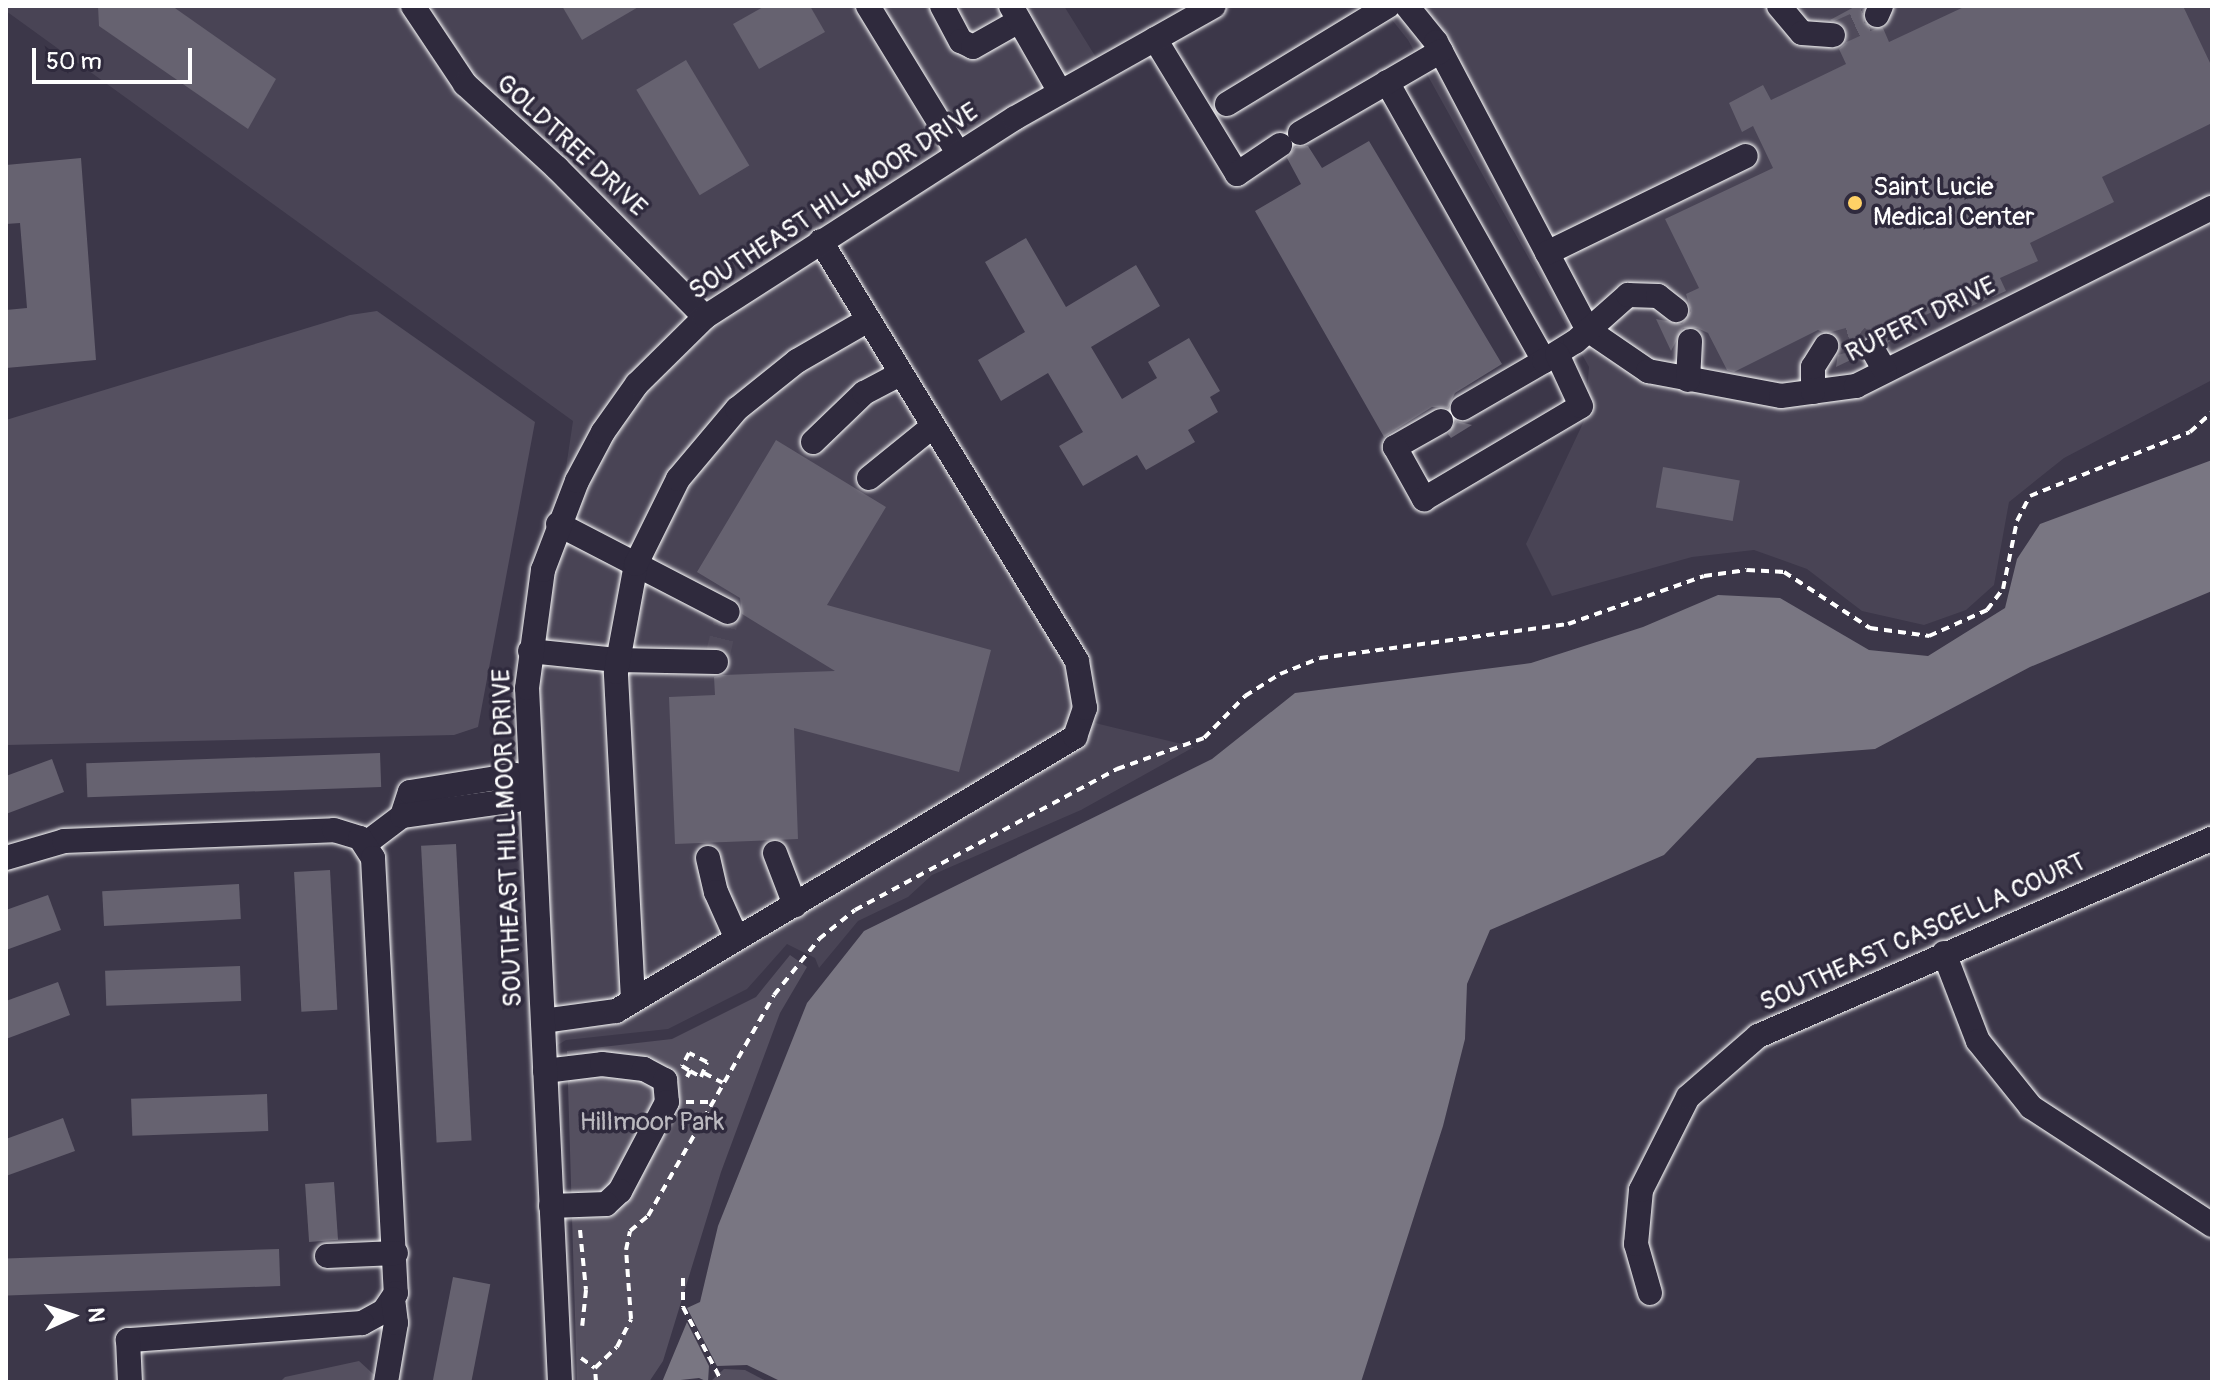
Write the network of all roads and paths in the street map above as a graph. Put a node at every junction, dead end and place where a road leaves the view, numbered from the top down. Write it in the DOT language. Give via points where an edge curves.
graph roads {
  1 [pos="413,6"];
  2 [pos="868,6"];
  3 [pos="942,6"];
  4 [pos="1214,6"];
  5 [pos="1388,6"];
  6 [pos="1407,6"];
  7 [pos="1779,6"];
  8 [pos="1015,14"];
  9 [pos="1833,35"];
  10 [pos="1155,39"];
  11 [pos="1441,51"];
  12 [pos="1387,82"];
  13 [pos="1060,92"];
  14 [pos="1227,104"];
  15 [pos="958,153"];
  16 [pos="1746,156"];
  17 [pos="2212,208"];
  18 [pos="821,241"];
  19 [pos="1547,253"];
  20 [pos="1676,310"];
  21 [pos="705,317"];
  22 [pos="868,320"];
  23 [pos="1588,330"];
  24 [pos="1690,341"];
  25 [pos="1826,346"];
  26 [pos="1550,357"];
  27 [pos="900,374"];
  28 [pos="1688,380"];
  29 [pos="1813,392"];
  30 [pos="1463,408"];
  31 [pos="2212,412"];
  32 [pos="1441,421"];
  33 [pos="932,427"];
  34 [pos="813,442"];
  35 [pos="869,478"];
  36 [pos="558,524"];
  37 [pos="636,564"];
  38 [pos="728,612"];
  39 [pos="530,651"];
  40 [pos="617,660"];
  41 [pos="716,662"];
  42 [pos="528,786"];
  43 [pos="2212,839"];
  44 [pos="365,844"];
  45 [pos="775,853"];
  46 [pos="6,858"];
  47 [pos="708,858"];
  48 [pos="795,905"];
  49 [pos="737,939"];
  50 [pos="1944,953"];
  51 [pos="633,1000"];
  52 [pos="543,1021"];
  53 [pos="545,1071"];
  54 [pos="690,1071"];
  55 [pos="723,1083"];
  56 [pos="699,1102"];
  57 [pos="712,1102"];
  58 [pos="551,1206"];
  59 [pos="2212,1225"];
  60 [pos="580,1230"];
  61 [pos="396,1253"];
  62 [pos="327,1256"];
  63 [pos="683,1278"];
  64 [pos="1650,1293"];
  65 [pos="393,1299"];
  66 [pos="580,1340"];
  67 [pos="580,1349"];
  68 [pos="595,1368"];
  69 [pos="721,1379"];
  70 [pos="130,1382"];
  71 [pos="386,1382"];
  72 [pos="560,1382"];
  73 [pos="596,1382"];
  1 -- 21 [label="street, GOLDTREE DRIVE" via="465,84"];
  2 -- 15 [label="street"];
  3 -- 8 [label="street" via="961,41 973,47"];
  4 -- 10 [label="street, SOUTHEAST HILLMOOR DRIVE"];
  5 -- 14 [label="street"];
  6 -- 11 [label="street, RUPERT DRIVE"];
  7 -- 9 [label="street" via="1802,33"];
  8 -- 13 [label="street"];
  10 -- 12 [label="street" via="1237,174"];
  10 -- 13 [label="street, SOUTHEAST HILLMOOR DRIVE"];
  11 -- 12 [label="street"];
  11 -- 19 [label="street, RUPERT DRIVE"];
  12 -- 26 [label="street"];
  13 -- 15 [label="street, SOUTHEAST HILLMOOR DRIVE"];
  15 -- 18 [label="street, SOUTHEAST HILLMOOR DRIVE"];
  16 -- 19 [label="street"];
  17 -- 29 [label="street, RUPERT DRIVE" via="1879,360 1856,386"];
  18 -- 21 [label="street, SOUTHEAST HILLMOOR DRIVE"];
  18 -- 22 [label="street"];
  19 -- 23 [label="street, RUPERT DRIVE"];
  20 -- 23 [label="street" via="1658,296 1628,295"];
  21 -- 36 [label="street, SOUTHEAST HILLMOOR DRIVE" via="637,384 603,432"];
  22 -- 27 [label="street"];
  22 -- 37 [label="street" via="797,361 737,409 678,479"];
  23 -- 26 [label="street"];
  23 -- 28 [label="street, RUPERT DRIVE" via="1648,371"];
  24 -- 28 [label="street"];
  25 -- 29 [label="street" via="1813,367"];
  26 -- 30 [label="street"];
  26 -- 32 [label="street" via="1581,406 1424,499 1395,447"];
  27 -- 33 [label="street"];
  27 -- 34 [label="street" via="864,393"];
  28 -- 29 [label="street, RUPERT DRIVE" via="1781,396"];
  31 -- 55 [label="path" via="2190,432 2030,496 2017,521 2003,589 1987,610 1929,636 1870,628 1784,572 1747,570 1704,576 1568,624 1423,647 1369,649 1320,658 1280,674 1245,696 1204,738 1117,769 840,921 782,985"];
  33 -- 35 [label="street"];
  33 -- 48 [label="street" via="1077,661 1085,708 1075,737"];
  36 -- 37 [label="street"];
  36 -- 39 [label="street, SOUTHEAST HILLMOOR DRIVE" via="543,570"];
  37 -- 38 [label="street"];
  37 -- 40 [label="street"];
  39 -- 40 [label="street"];
  39 -- 42 [label="street, SOUTHEAST HILLMOOR DRIVE"];
  40 -- 41 [label="street"];
  40 -- 51 [label="street"];
  42 -- 44 [label="street" via="516,800 402,816"];
  42 -- 52 [label="street, SOUTHEAST HILLMOOR DRIVE"];
  43 -- 50 [label="street, SOUTHEAST CASCELLA COURT"];
  44 -- 46 [label="street" via="334,830 64,841"];
  44 -- 61 [label="street" via="373,858"];
  45 -- 48 [label="street"];
  47 -- 49 [label="street"];
  48 -- 49 [label="street"];
  49 -- 51 [label="street"];
  50 -- 59 [label="street" via="1978,1041 2031,1107"];
  50 -- 64 [label="street, SOUTHEAST CASCELLA COURT" via="1758,1036 1688,1097 1641,1190 1636,1244"];
  51 -- 52 [label="street" via="616,1011"];
  52 -- 53 [label="street, SOUTHEAST HILLMOOR DRIVE"];
  53 -- 58 [label="street, SOUTHEAST HILLMOOR DRIVE"];
  53 -- 58 [label="street" via="602,1064 644,1069 665,1080 667,1102 620,1191 606,1204"];
  54 -- 55 [label="path" via="682,1066 689,1053 707,1062 705,1071"];
  55 -- 57 [label="path"];
  56 -- 57 [label="path"];
  57 -- 68 [label="path" via="648,1216 630,1231 626,1250 631,1319 617,1347"];
  58 -- 72 [label="street, SOUTHEAST HILLMOOR DRIVE"];
  60 -- 66 [label="path" via="586,1290"];
  61 -- 62 [label="street"];
  61 -- 65 [label="street"];
  63 -- 69 [label="path" via="685,1310"];
  65 -- 70 [label="street" via="362,1323 128,1340"];
  65 -- 71 [label="street" via="396,1323"];
  67 -- 68 [label="path" via="581,1360"];
  68 -- 73 [label="path"];
}
